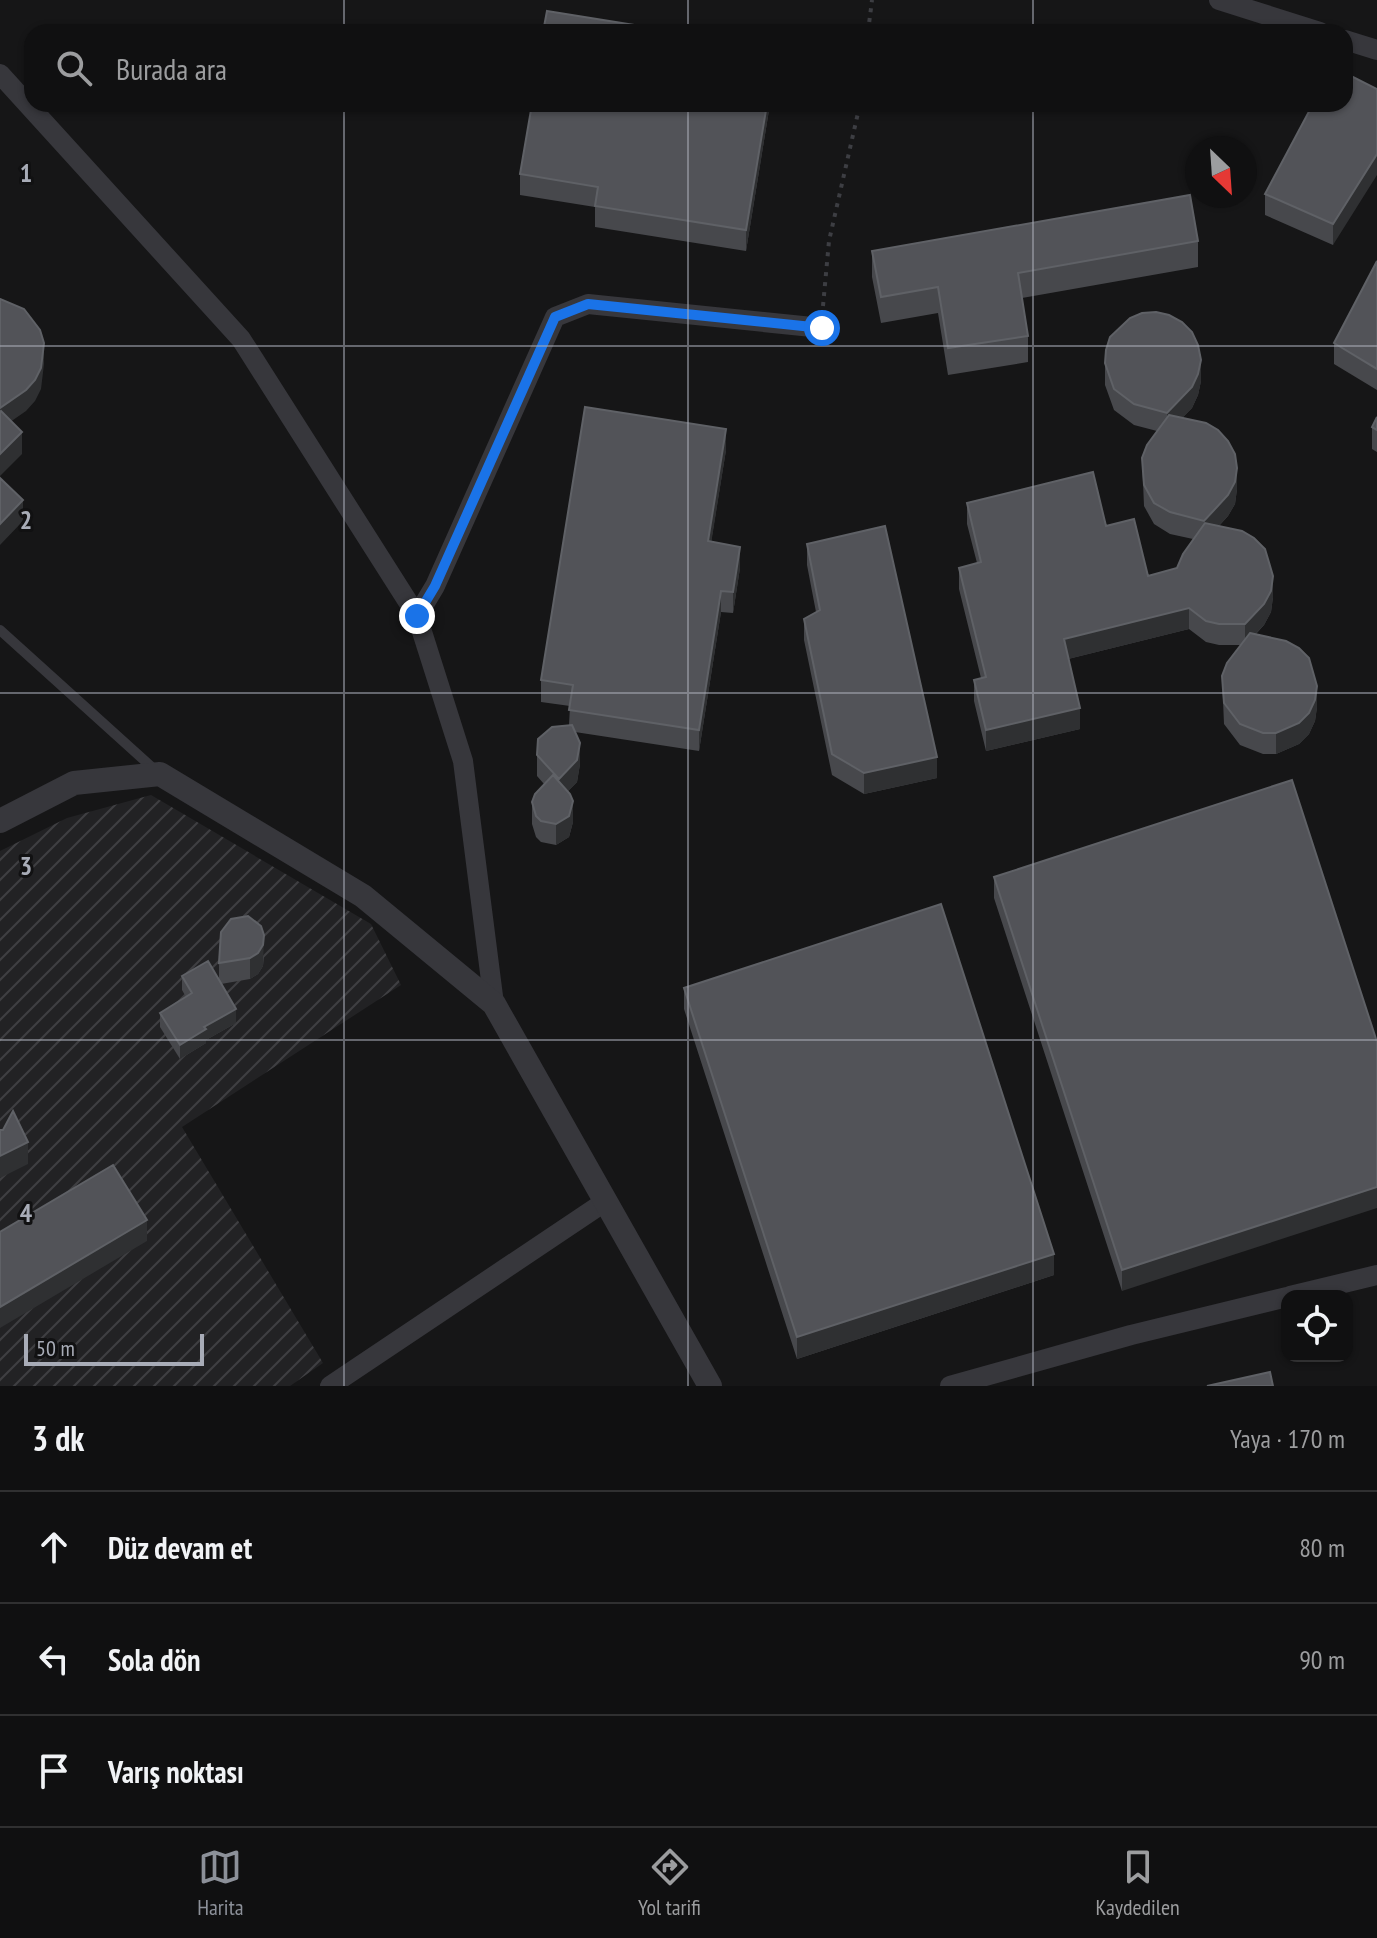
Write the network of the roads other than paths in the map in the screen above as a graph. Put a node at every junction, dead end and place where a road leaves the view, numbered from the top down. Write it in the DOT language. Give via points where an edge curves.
graph roads {
  1 [pos="1219,0"];
  2 [pos="1295,24"];
  3 [pos="1353,42"];
  4 [pos="1377,50"];
  5 [pos="0,74"];
  6 [pos="24,100"];
  7 [pos="35,112"];
  8 [pos="822,328"];
  9 [pos="417,616"];
  10 [pos="0,630"];
  11 [pos="160,774"];
  12 [pos="0,821"];
  13 [pos="494,1004"];
  14 [pos="606,1201"];
  15 [pos="1377,1275"];
  16 [pos="1313,1290"];
  17 [pos="1281,1298"];
  18 [pos="330,1386"];
  19 [pos="710,1386"];
  20 [pos="950,1386"];
  1 -- 2 [label="street"];
  3 -- 4 [label="street"];
  5 -- 6 [label="street"];
  7 -- 9 [label="street" via="241,339"];
  8 -- 9 [label="street" via="588,304 555,317"];
  9 -- 13 [label="street" via="463,761"];
  10 -- 11 [label="lane"];
  11 -- 12 [label="street" via="74,783"];
  11 -- 13 [label="street" via="363,896"];
  13 -- 14 [label="street"];
  14 -- 18 [label="street"];
  14 -- 19 [label="street"];
  15 -- 16 [label="street"];
  17 -- 20 [label="street"];
}
